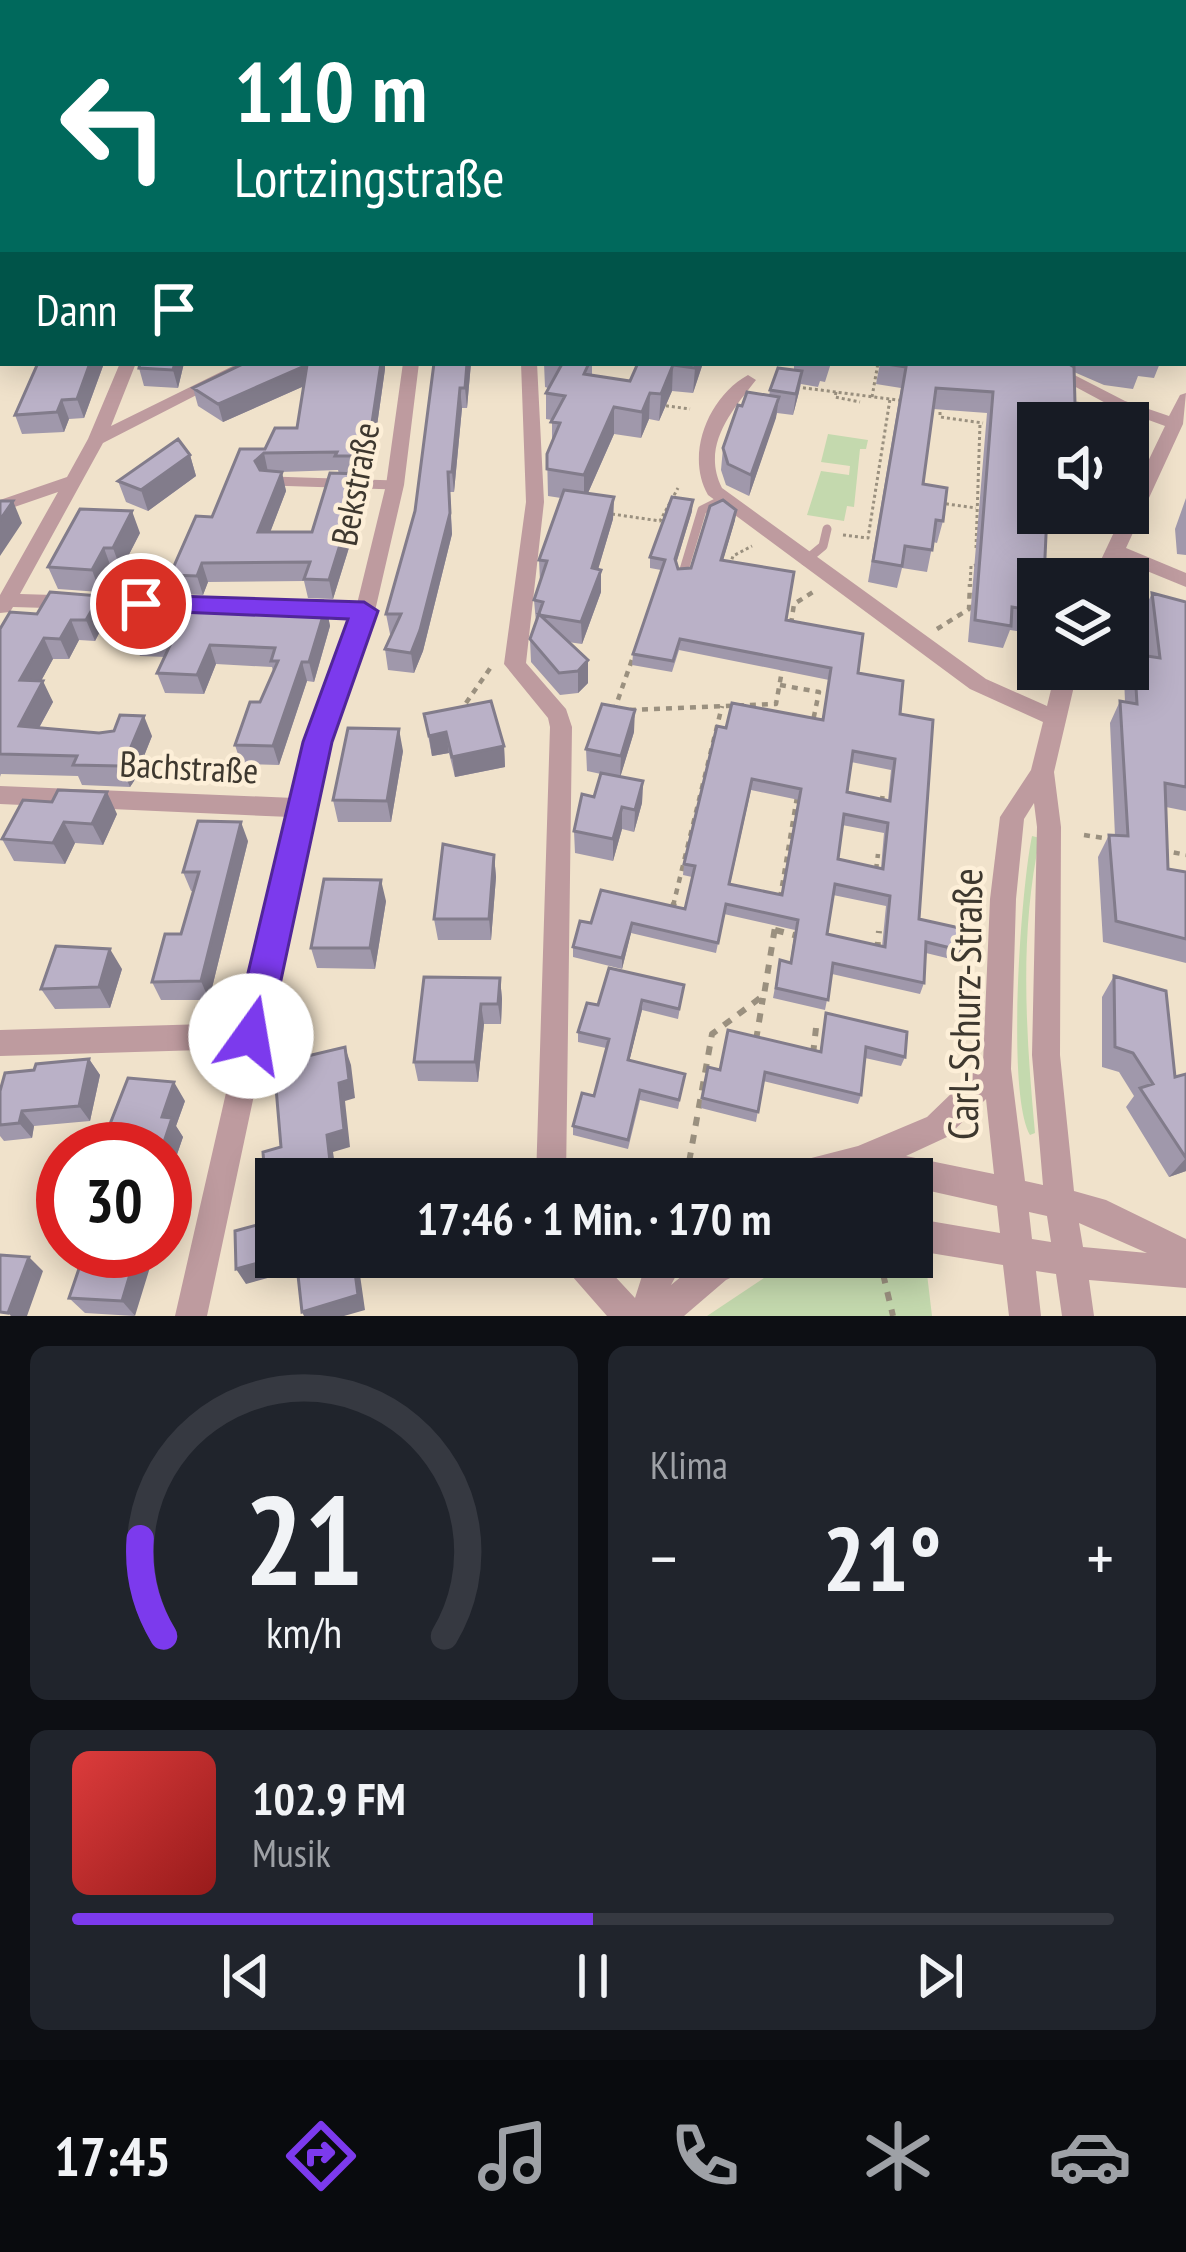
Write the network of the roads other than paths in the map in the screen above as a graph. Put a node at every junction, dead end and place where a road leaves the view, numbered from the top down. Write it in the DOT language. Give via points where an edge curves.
graph roads {
  1 [pos="127,366"];
  2 [pos="245,366"];
  3 [pos="411,366"];
  4 [pos="529,366"];
  5 [pos="1045,366"];
  6 [pos="749,377"];
  7 [pos="1186,398"];
  8 [pos="1175,424"];
  9 [pos="97,439"];
  10 [pos="75,480"];
  11 [pos="268,481"];
  12 [pos="395,485"];
  13 [pos="723,500"];
  14 [pos="0,506"];
  15 [pos="827,529"];
  16 [pos="1114,550"];
  17 [pos="1111,558"];
  18 [pos="805,561"];
  19 [pos="683,573"];
  20 [pos="1186,581"];
  21 [pos="4,606"];
  22 [pos="364,611"];
  23 [pos="1060,690"];
  24 [pos="1052,717"];
  25 [pos="1042,772"];
  26 [pos="0,795"];
  27 [pos="303,808"];
  28 [pos="251,1036"];
  29 [pos="0,1043"];
  30 [pos="997,1069"];
  31 [pos="551,1158"];
  32 [pos="866,1158"];
  33 [pos="933,1177"];
  34 [pos="1008,1193"];
  35 [pos="1061,1203"];
  36 [pos="933,1238"];
  37 [pos="1015,1252"];
  38 [pos="1186,1256"];
  39 [pos="1070,1261"];
  40 [pos="1186,1272"];
  41 [pos="594,1278"];
  42 [pos="657,1278"];
  43 [pos="704,1278"];
  44 [pos="191,1316"];
  45 [pos="629,1316"];
  46 [pos="646,1316"];
  47 [pos="659,1316"];
  48 [pos="1025,1316"];
  49 [pos="1078,1316"];
  1 -- 9 [label="street"];
  2 -- 9 [label="street"];
  3 -- 12 [label="street, Bekstraße"];
  4 -- 31 [label="street" via="535,502 515,664 562,728"];
  5 -- 8 [label="street"];
  6 -- 13 [label="street" via="718,413 704,458 709,484"];
  7 -- 8 [label="street"];
  8 -- 16 [label="street"];
  9 -- 10 [label="street"];
  10 -- 14 [label="street"];
  10 -- 21 [label="street"];
  11 -- 12 [label="lane"];
  12 -- 22 [label="street, Bekstraße"];
  13 -- 18 [label="street"];
  13 -- 19 [label="lane" via="702,510"];
  15 -- 18 [label="lane" via="823,546"];
  16 -- 17 [label="street"];
  16 -- 20 [label="street"];
  18 -- 24 [label="street" via="978,684"];
  21 -- 22 [label="street"];
  22 -- 27 [label="street, Bekstraße" via="317,742"];
  23 -- 24 [label="street, Carl-Schurz-Straße"];
  24 -- 25 [label="street, Carl-Schurz-Straße"];
  25 -- 30 [label="street, Carl-Schurz-Straße" via="1012,817"];
  25 -- 35 [label="street, Carl-Schurz-Straße" via="1049,827 1046,1055"];
  26 -- 27 [label="street, Bachstraße"];
  27 -- 28 [label="street, Bekstraße"];
  28 -- 29 [label="street"];
  28 -- 44 [label="street, Bekstraße"];
  30 -- 32 [label="street" via="937,1127"];
  30 -- 34 [label="street, Carl-Schurz-Straße"];
  33 -- 34 [label="street"];
  34 -- 35 [label="street"];
  34 -- 37 [label="street, Carl-Schurz-Straße"];
  35 -- 38 [label="street" via="1124,1222"];
  35 -- 39 [label="street, Carl-Schurz-Straße"];
  36 -- 37 [label="street"];
  37 -- 39 [label="street"];
  37 -- 48 [label="street, Carl-Schurz-Straße"];
  39 -- 40 [label="street"];
  39 -- 49 [label="street, Carl-Schurz-Straße"];
  41 -- 45 [label="street"];
  42 -- 46 [label="street"];
  43 -- 47 [label="street"];
}
